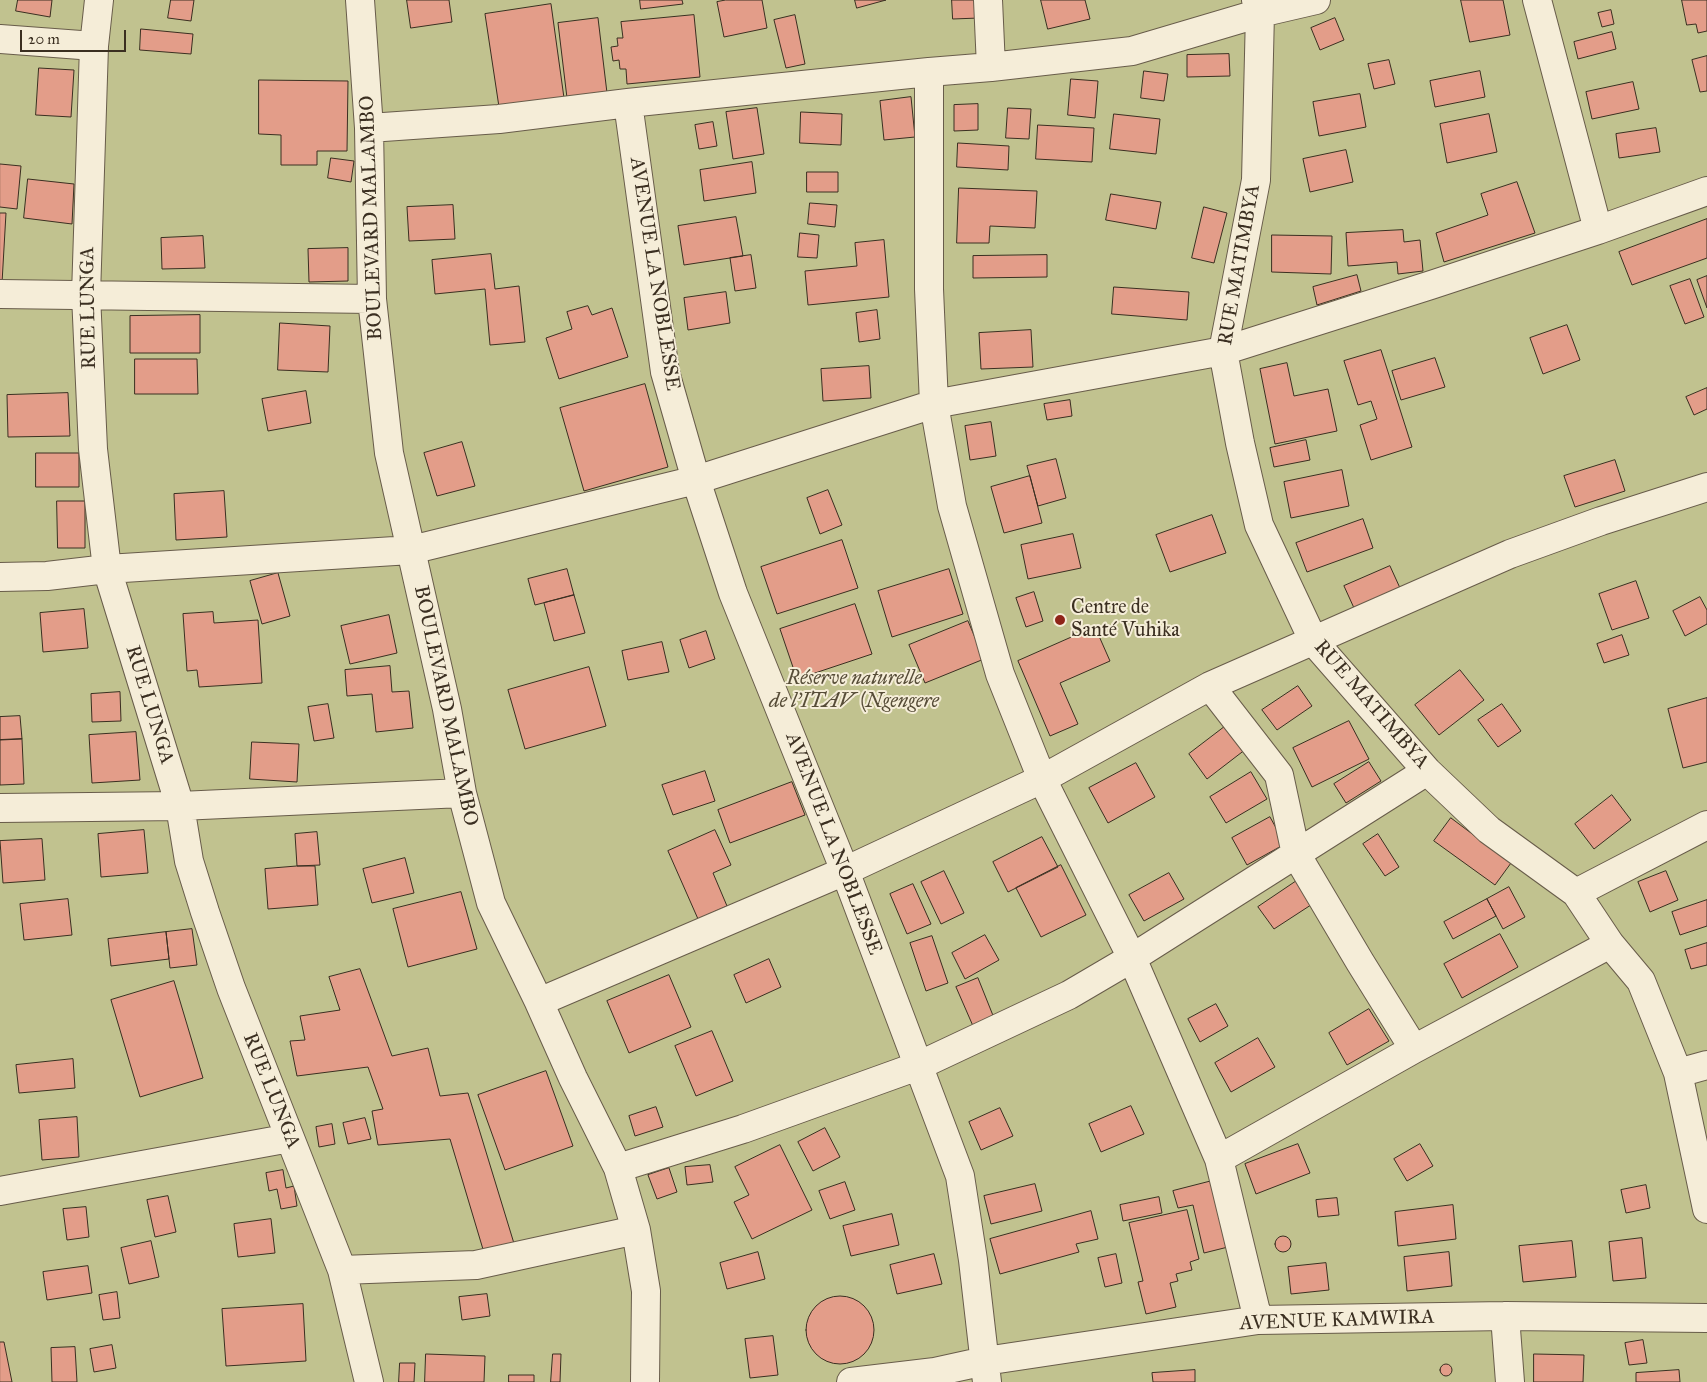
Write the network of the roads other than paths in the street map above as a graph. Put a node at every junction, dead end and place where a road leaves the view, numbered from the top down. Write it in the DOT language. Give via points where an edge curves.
graph roads {
  1 [pos="99,0"];
  2 [pos="360,0"];
  3 [pos="988,0"];
  4 [pos="1316,0"];
  5 [pos="1537,0"];
  6 [pos="1258,7"];
  7 [pos="0,38"];
  8 [pos="94,46"];
  9 [pos="990,67"];
  10 [pos="929,72"];
  11 [pos="628,103"];
  12 [pos="369,128"];
  13 [pos="1707,191"];
  14 [pos="1598,230"];
  15 [pos="0,294"];
  16 [pos="86,295"];
  17 [pos="372,299"];
  18 [pos="1223,351"];
  19 [pos="934,404"];
  20 [pos="696,480"];
  21 [pos="1707,487"];
  22 [pos="412,550"];
  23 [pos="107,569"];
  24 [pos="0,577"];
  25 [pos="1314,642"];
  26 [pos="1210,686"];
  27 [pos="1426,771"];
  28 [pos="1042,779"];
  29 [pos="462,793"];
  30 [pos="180,806"];
  31 [pos="0,808"];
  32 [pos="1707,825"];
  33 [pos="1296,854"];
  34 [pos="845,872"];
  35 [pos="1576,894"];
  36 [pos="1610,944"];
  37 [pos="1132,958"];
  38 [pos="539,1002"];
  39 [pos="1414,1049"];
  40 [pos="1707,1065"];
  41 [pos="918,1066"];
  42 [pos="1678,1073"];
  43 [pos="290,1138"];
  44 [pos="1219,1159"];
  45 [pos="618,1168"];
  46 [pos="0,1191"];
  47 [pos="1707,1209"];
  48 [pos="636,1230"];
  49 [pos="342,1270"];
  50 [pos="1505,1316"];
  51 [pos="1707,1318"];
  52 [pos="1258,1320"];
  53 [pos="986,1371"];
  54 [pos="369,1382"];
  55 [pos="645,1382"];
  56 [pos="851,1382"];
  57 [pos="1510,1382"];
  1 -- 8 [label="street, RUE LUNGA"];
  2 -- 12 [label="street, BOULEVARD MALAMBO"];
  3 -- 9 [label="street"];
  4 -- 6 [label="street"];
  5 -- 14 [label="street"];
  6 -- 9 [label="street" via="1132,51"];
  6 -- 18 [label="street, RUE MATIMBYA" via="1256,180"];
  7 -- 8 [label="street"];
  8 -- 16 [label="street, RUE LUNGA"];
  9 -- 10 [label="street"];
  10 -- 11 [label="street"];
  10 -- 19 [label="street" via="929,289"];
  11 -- 12 [label="street" via="499,119"];
  11 -- 20 [label="street, AVENUE LA NOBLESSE" via="665,372"];
  12 -- 17 [label="street, BOULEVARD MALAMBO"];
  13 -- 14 [label="street"];
  14 -- 18 [label="street"];
  15 -- 16 [label="street"];
  16 -- 17 [label="street"];
  16 -- 23 [label="street, RUE LUNGA" via="93,449"];
  17 -- 22 [label="street, BOULEVARD MALAMBO" via="389,453"];
  18 -- 19 [label="street"];
  18 -- 25 [label="street, RUE MATIMBYA" via="1259,525"];
  19 -- 20 [label="street"];
  19 -- 28 [label="street" via="952,506 1000,674"];
  20 -- 22 [label="street"];
  20 -- 34 [label="street, AVENUE LA NOBLESSE" via="733,593"];
  21 -- 25 [label="street" via="1510,554"];
  22 -- 23 [label="street"];
  22 -- 29 [label="street, BOULEVARD MALAMBO"];
  23 -- 24 [label="street" via="47,576"];
  23 -- 30 [label="street, RUE LUNGA"];
  25 -- 26 [label="street"];
  25 -- 27 [label="street, RUE MATIMBYA"];
  26 -- 28 [label="street"];
  26 -- 33 [label="street" via="1279,775"];
  27 -- 33 [label="street"];
  27 -- 35 [label="street, RUE MATIMBYA" via="1489,830"];
  28 -- 34 [label="street"];
  28 -- 37 [label="street"];
  29 -- 30 [label="street"];
  29 -- 38 [label="street, BOULEVARD MALAMBO" via="492,903"];
  30 -- 31 [label="street"];
  30 -- 43 [label="street, RUE LUNGA" via="189,861 230,988"];
  32 -- 35 [label="street"];
  33 -- 37 [label="street"];
  33 -- 39 [label="street"];
  34 -- 38 [label="street"];
  34 -- 41 [label="street, AVENUE LA NOBLESSE"];
  35 -- 36 [label="street, RUE MATIMBYA"];
  36 -- 39 [label="street"];
  36 -- 42 [label="street, RUE MATIMBYA" via="1641,981"];
  37 -- 41 [label="street" via="1069,996"];
  37 -- 44 [label="street"];
  38 -- 45 [label="street, BOULEVARD MALAMBO" via="572,1078"];
  39 -- 44 [label="street"];
  40 -- 42 [label="street"];
  41 -- 45 [label="street" via="743,1129"];
  41 -- 53 [label="street, AVENUE LA NOBLESSE" via="960,1176"];
  42 -- 47 [label="street, RUE MATIMBYA"];
  43 -- 46 [label="street"];
  43 -- 49 [label="street, RUE LUNGA"];
  44 -- 52 [label="street"];
  45 -- 48 [label="street, BOULEVARD MALAMBO"];
  48 -- 49 [label="street" via="476,1264"];
  48 -- 55 [label="street, BOULEVARD MALAMBO" via="646,1291"];
  49 -- 54 [label="street, RUE LUNGA"];
  50 -- 51 [label="street, AVENUE KAMWIRA"];
  50 -- 52 [label="street, AVENUE KAMWIRA"];
  50 -- 57 [label="street"];
  52 -- 53 [label="street, AVENUE KAMWIRA"];
  53 -- 56 [label="street, AVENUE KAMWIRA" via="935,1372"];
}
